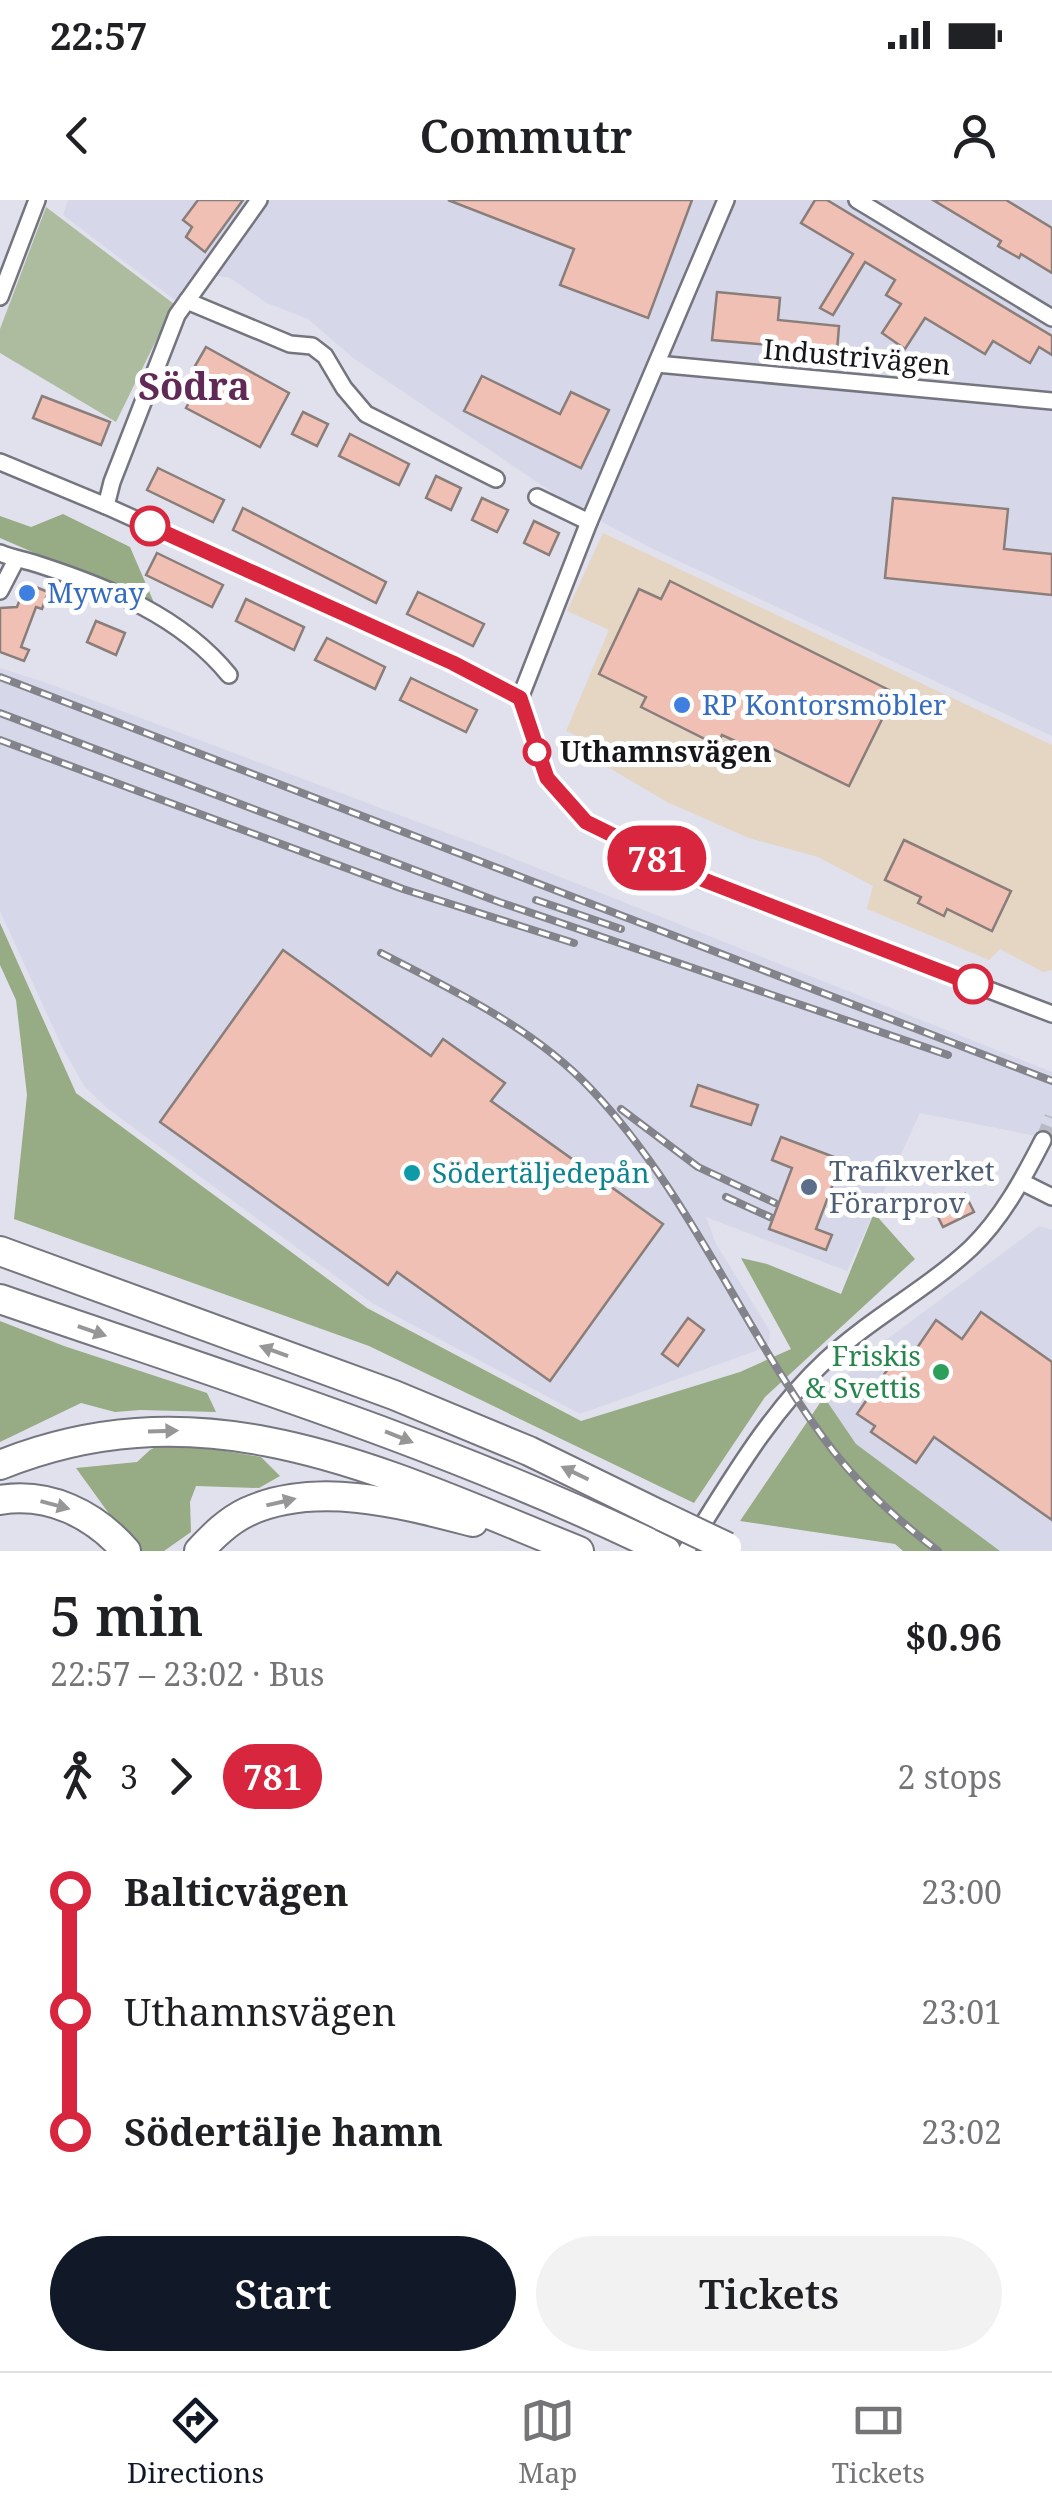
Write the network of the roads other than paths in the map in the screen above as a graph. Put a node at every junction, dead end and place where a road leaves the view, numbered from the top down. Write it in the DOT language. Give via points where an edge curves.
graph roads {
  1 [pos="38,200"];
  2 [pos="259,200"];
  3 [pos="726,200"];
  4 [pos="857,200"];
  5 [pos="6,268"];
  6 [pos="0,297"];
  7 [pos="187,301"];
  8 [pos="1052,318"];
  9 [pos="657,364"];
  10 [pos="1052,401"];
  11 [pos="0,462"];
  12 [pos="496,480"];
  13 [pos="537,497"];
  14 [pos="106,506"];
  15 [pos="589,522"];
  16 [pos="0,553"];
  17 [pos="16,560"];
  18 [pos="0,590"];
  19 [pos="229,675"];
  20 [pos="520,698"];
  21 [pos="1052,1014"];
  22 [pos="1043,1140"];
  23 [pos="1022,1182"];
  24 [pos="1052,1197"];
  25 [pos="3,1249"];
  26 [pos="0,1299"];
  27 [pos="0,1465"];
  28 [pos="0,1500"];
  29 [pos="656,1546"];
  30 [pos="574,1549"];
  31 [pos="731,1549"];
  32 [pos="126,1551"];
  33 [pos="199,1551"];
  34 [pos="686,1551"];
  1 -- 5 [label="street"];
  2 -- 7 [label="street"];
  3 -- 9 [label="street"];
  4 -- 8 [label="street"];
  5 -- 6 [label="street"];
  7 -- 12 [label="street" via="290,344 312,346 366,414"];
  7 -- 14 [label="street"];
  9 -- 10 [label="street, Industrivägen"];
  9 -- 15 [label="street"];
  11 -- 14 [label="street"];
  13 -- 15 [label="street"];
  14 -- 20 [label="street"];
  15 -- 20 [label="street"];
  16 -- 17 [label="street"];
  17 -- 18 [label="street"];
  17 -- 19 [label="street" via="158,613"];
  20 -- 21 [label="street" via="547,778 586,822 704,880"];
  22 -- 23 [label="street"];
  23 -- 24 [label="street"];
  23 -- 34 [label="street" via="974,1245 807,1378"];
  31 -- 25 [label="highway, one-way, bridge" via="529,1450"];
  26 -- 29 [label="highway, one-way" via="371,1426"];
  27 -- 30 [label="highway, one-way" via="119,1432 187,1430 262,1439 414,1484"];
  28 -- 32 [label="highway, one-way" via="48,1501 79,1512"];
  33 -- 30 [label="highway, one-way" via="246,1512 285,1499 328,1496 456,1518"];
}
